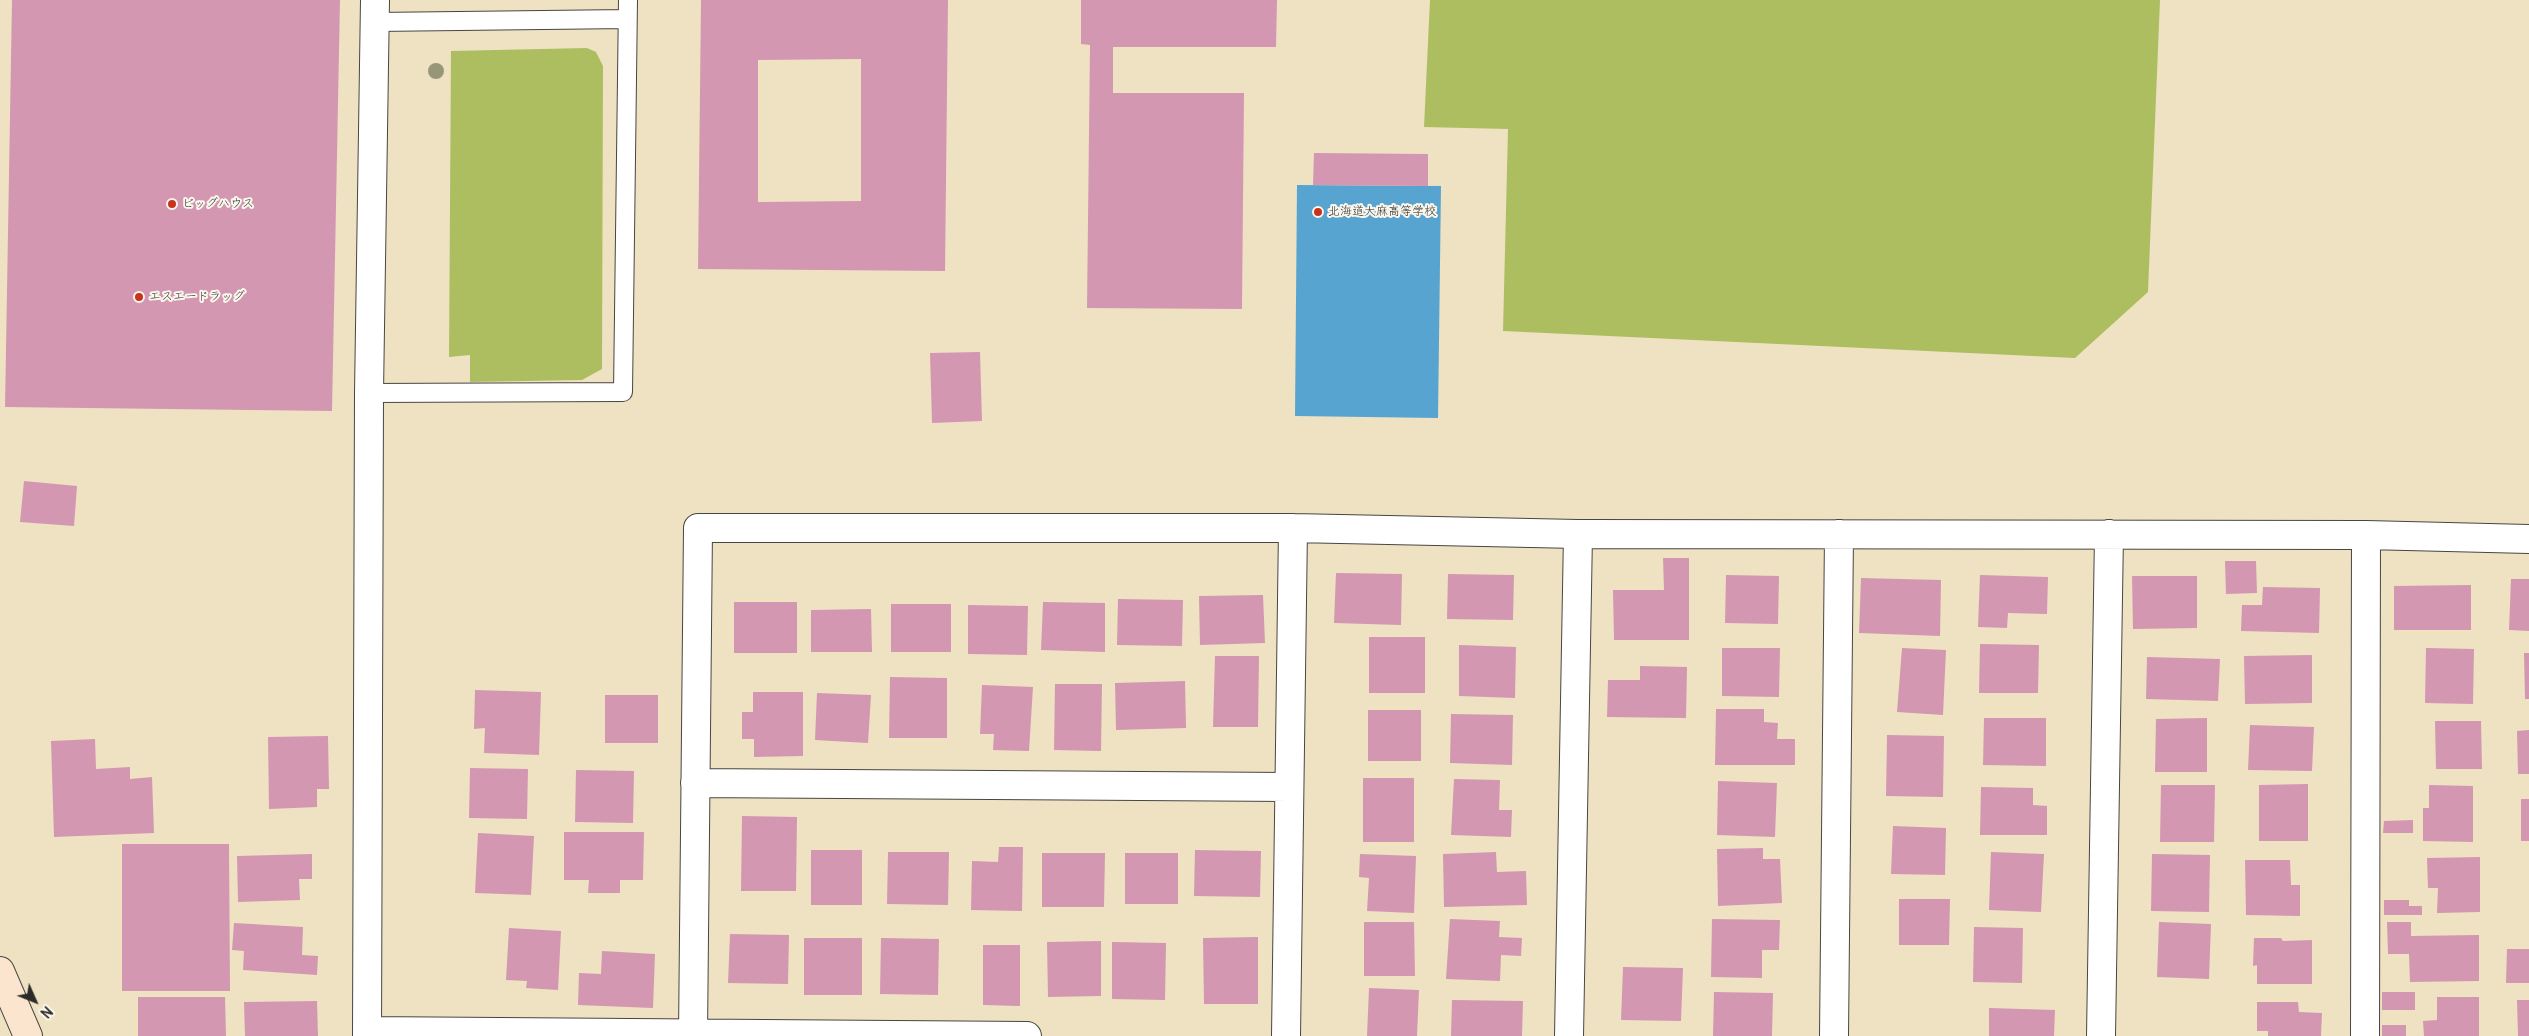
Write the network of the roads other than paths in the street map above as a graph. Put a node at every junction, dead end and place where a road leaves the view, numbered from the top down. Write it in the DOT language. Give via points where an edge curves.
graph roads {
  1 [pos="628,0"];
  2 [pos="375,11"];
  3 [pos="627,19"];
  4 [pos="369,393"];
  5 [pos="1293,528"];
  6 [pos="1578,534"];
  7 [pos="1839,534"];
  8 [pos="2109,534"];
  9 [pos="2366,535"];
  10 [pos="2529,539"];
  11 [pos="695,784"];
  12 [pos="1289,787"];
  13 [pos="0,970"];
  14 [pos="367,1034"];
  15 [pos="693,1034"];
  16 [pos="28,1036"];
  17 [pos="1027,1036"];
  18 [pos="1286,1036"];
  19 [pos="1569,1036"];
  20 [pos="1834,1036"];
  21 [pos="2101,1036"];
  22 [pos="2366,1036"];
  1 -- 3 [label="lane"];
  2 -- 3 [label="lane"];
  2 -- 4 [label="street"];
  3 -- 4 [label="lane" via="623,392"];
  4 -- 14 [label="street"];
  5 -- 6 [label="street"];
  5 -- 11 [label="street" via="698,528"];
  5 -- 12 [label="street"];
  6 -- 7 [label="street"];
  6 -- 19 [label="street"];
  7 -- 8 [label="street"];
  7 -- 20 [label="street"];
  8 -- 9 [label="street"];
  8 -- 21 [label="street"];
  9 -- 10 [label="street"];
  9 -- 22 [label="street"];
  11 -- 12 [label="street"];
  11 -- 15 [label="street"];
  12 -- 18 [label="street"];
  13 -- 16 [label="main road"];
  14 -- 15 [label="street"];
  15 -- 17 [label="street"];
}
